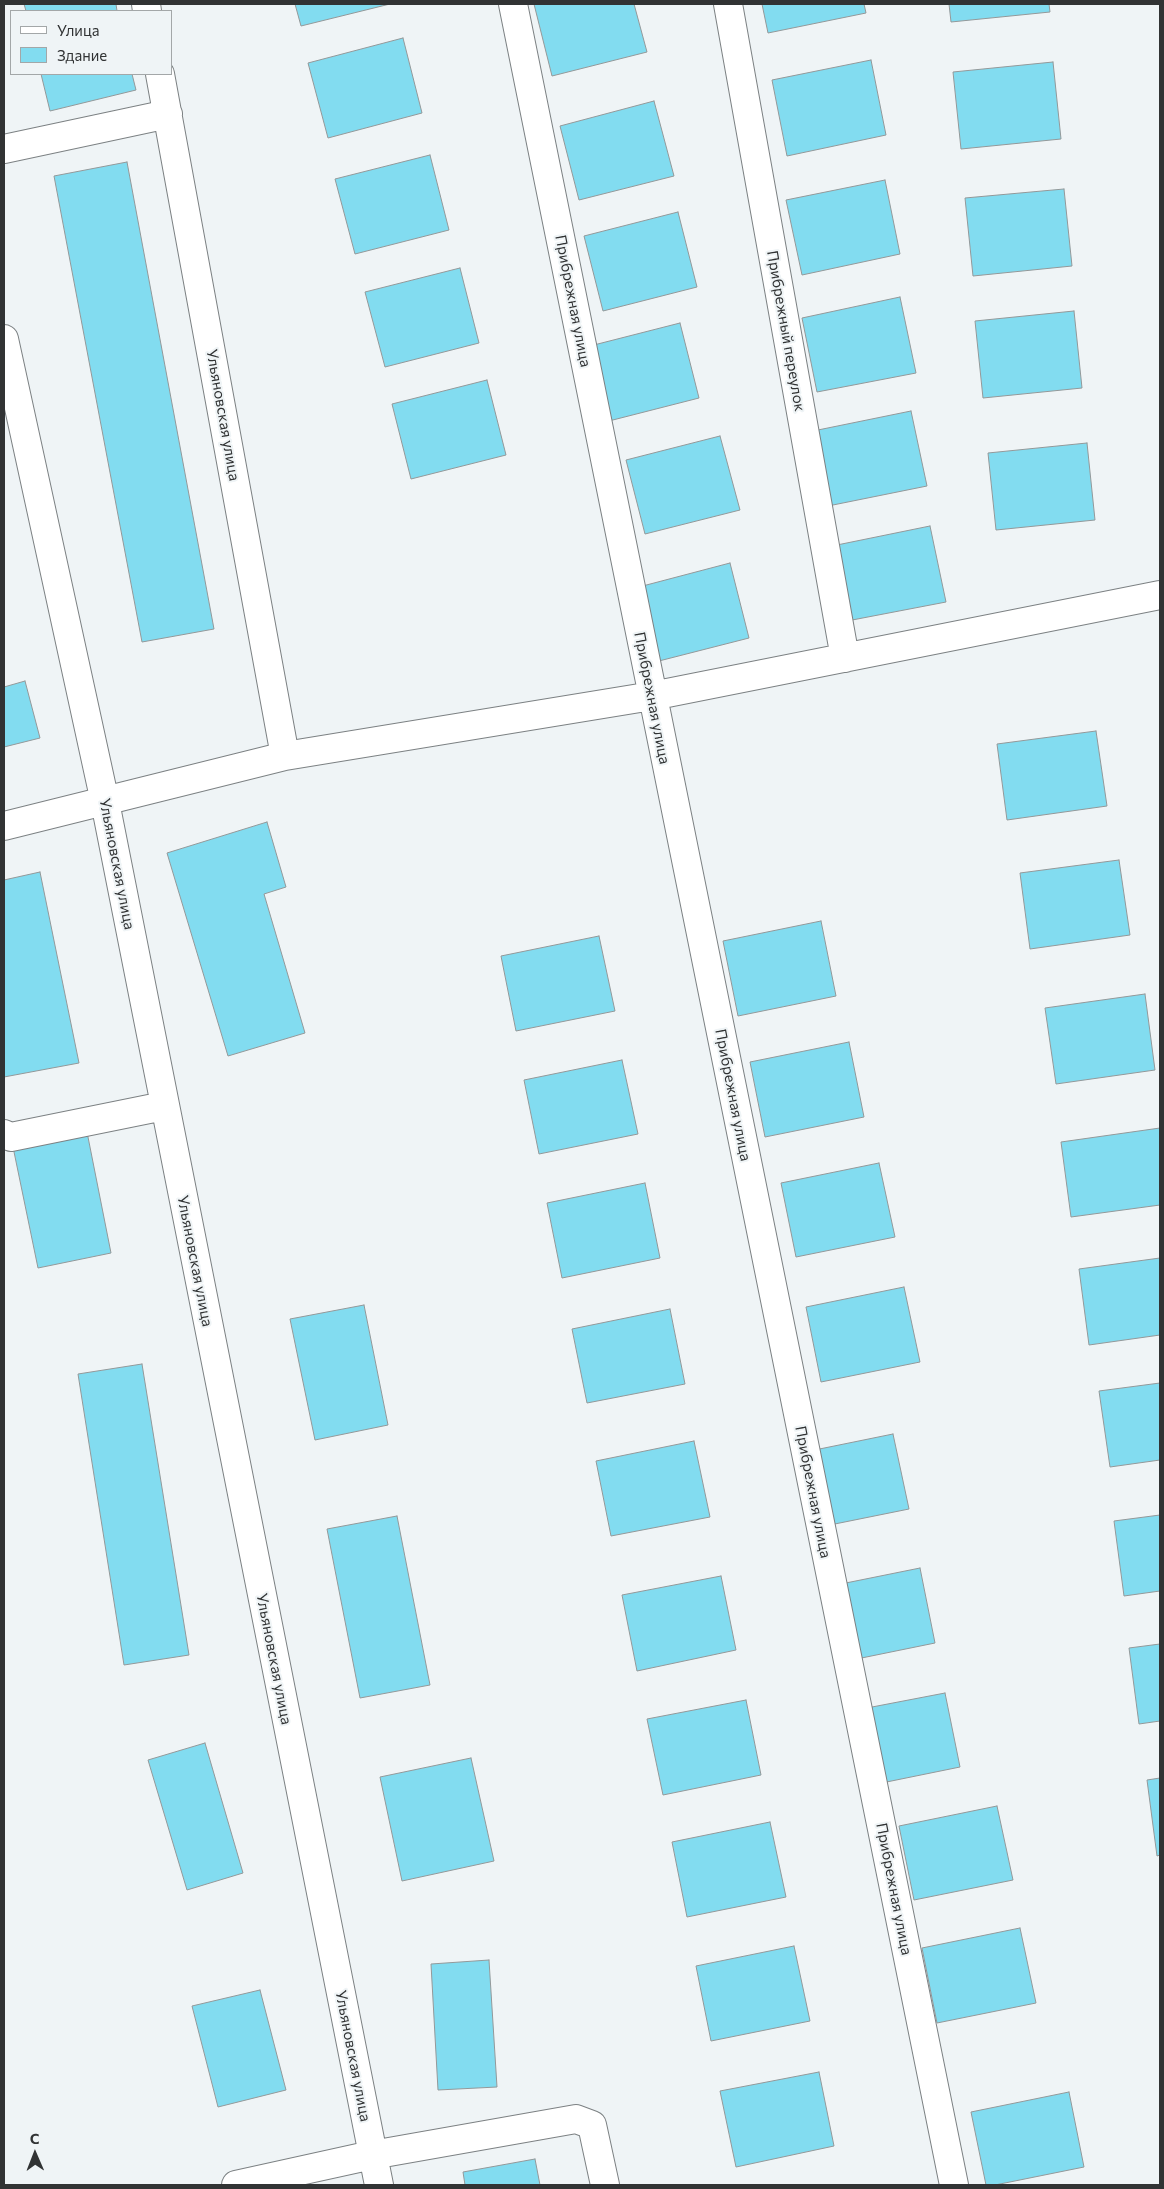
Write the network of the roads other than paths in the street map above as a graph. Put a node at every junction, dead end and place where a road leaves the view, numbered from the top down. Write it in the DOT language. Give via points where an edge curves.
graph roads {
  1 [pos="513,4"];
  2 [pos="728,4"];
  3 [pos="160,75"];
  4 [pos="168,114"];
  5 [pos="4,149"];
  6 [pos="4,339"];
  7 [pos="1160,595"];
  8 [pos="845,658"];
  9 [pos="652,696"];
  10 [pos="284,756"];
  11 [pos="105,802"];
  12 [pos="4,826"];
  13 [pos="164,1106"];
  14 [pos="4,1134"];
  15 [pos="372,2155"];
  16 [pos="236,2185"];
  17 [pos="379,2185"];
  18 [pos="605,2185"];
  19 [pos="954,2185"];
  1 -- 9 [label="street, Прибрежная улица"];
  2 -- 8 [label="street, Прибрежный переулок"];
  3 -- 4 [label="street, Ульяновская улица"];
  4 -- 5 [label="street"];
  4 -- 10 [label="street, Ульяновская улица"];
  6 -- 11 [label="street, Ульяновская улица"];
  7 -- 8 [label="street"];
  8 -- 9 [label="street"];
  9 -- 10 [label="street"];
  9 -- 19 [label="street, Прибрежная улица"];
  10 -- 11 [label="street"];
  11 -- 12 [label="street"];
  11 -- 13 [label="street, Ульяновская улица"];
  13 -- 14 [label="street" via="11,1137"];
  13 -- 15 [label="street, Ульяновская улица"];
  15 -- 16 [label="street"];
  15 -- 17 [label="street, Ульяновская улица"];
  15 -- 18 [label="street" via="576,2119 592,2125"];
}
